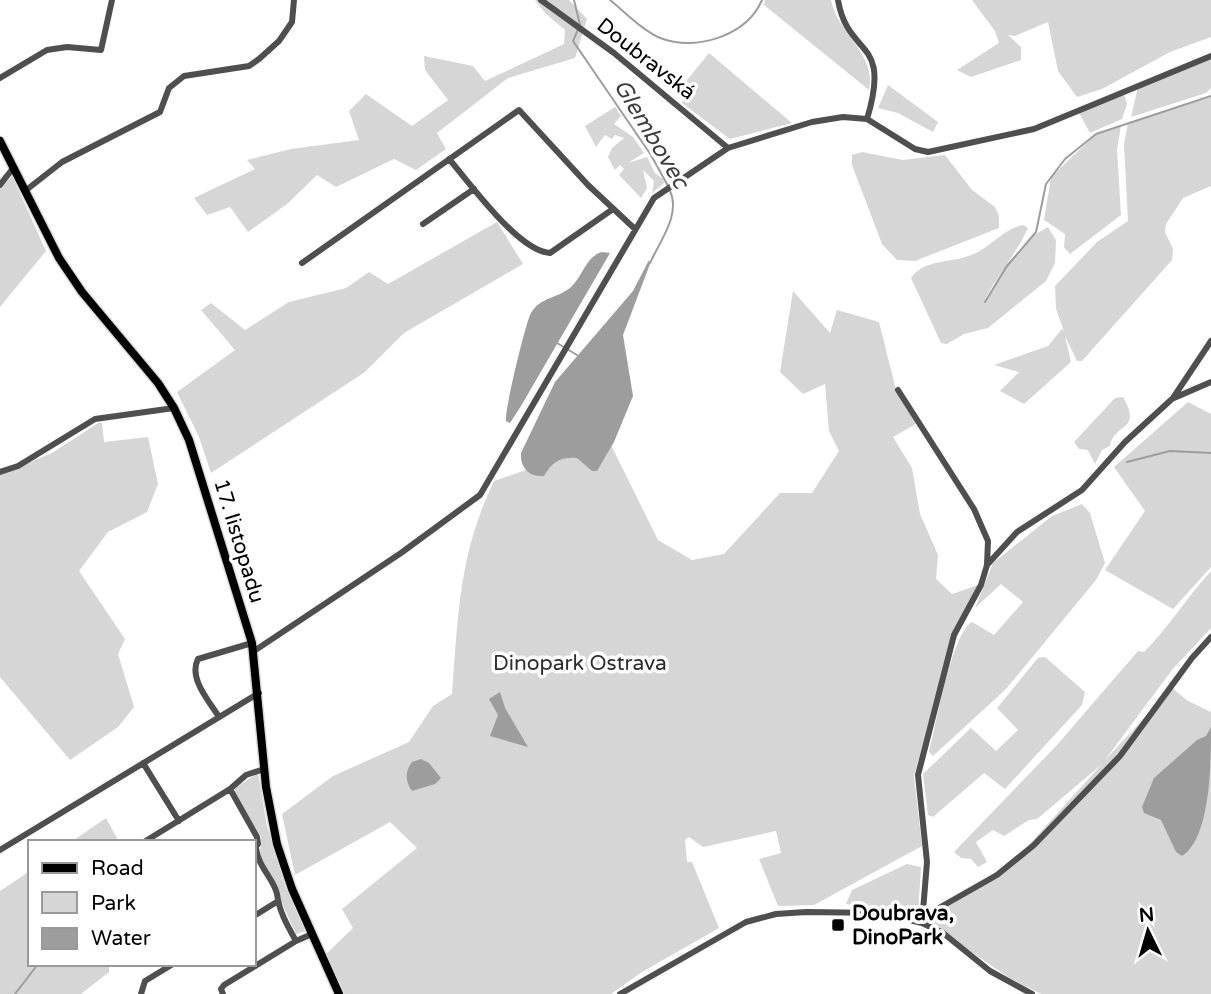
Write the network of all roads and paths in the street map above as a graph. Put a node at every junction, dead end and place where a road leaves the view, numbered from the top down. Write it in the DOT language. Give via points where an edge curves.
graph roads {
  1 [pos="112,0"];
  2 [pos="293,0"];
  3 [pos="541,0"];
  4 [pos="838,0"];
  5 [pos="1211,56"];
  6 [pos="0,78"];
  7 [pos="867,119"];
  8 [pos="0,141"];
  9 [pos="728,148"];
  10 [pos="449,159"];
  11 [pos="14,167"];
  12 [pos="0,186"];
  13 [pos="474,189"];
  14 [pos="25,191"];
  15 [pos="613,209"];
  16 [pos="423,224"];
  17 [pos="635,229"];
  18 [pos="302,263"];
  19 [pos="1211,341"];
  20 [pos="1211,382"];
  21 [pos="898,390"];
  22 [pos="1174,398"];
  23 [pos="174,408"];
  24 [pos="0,472"];
  25 [pos="987,565"];
  26 [pos="1211,637"];
  27 [pos="253,647"];
  28 [pos="259,693"];
  29 [pos="219,717"];
  30 [pos="143,763"];
  31 [pos="264,769"];
  32 [pos="230,789"];
  33 [pos="179,821"];
  34 [pos="147,840"];
  35 [pos="256,842"];
  36 [pos="0,850"];
  37 [pos="256,852"];
  38 [pos="275,903"];
  39 [pos="256,915"];
  40 [pos="923,920"];
  41 [pos="312,934"];
  42 [pos="296,941"];
  43 [pos="256,965"];
  44 [pos="170,966"];
  45 [pos="255,966"];
  46 [pos="141,994"];
  47 [pos="223,994"];
  48 [pos="339,994"];
  49 [pos="620,994"];
  50 [pos="1032,994"];
  1 -- 6 [label="street" via="102,50 47,50"];
  2 -- 14 [label="street" via="292,22 259,60 249,66 184,76 169,88 160,112 62,162"];
  3 -- 9 [label="street, Doubravská"];
  4 -- 7 [label="street" via="842,15 875,64"];
  5 -- 7 [label="street" via="1034,129 928,152 915,149"];
  7 -- 9 [label="street" via="812,122"];
  8 -- 11 [label="main road, 17. listopadu"];
  9 -- 17 [label="street" via="654,198"];
  10 -- 13 [label="street"];
  10 -- 15 [label="street" via="519,110"];
  10 -- 18 [label="street"];
  11 -- 12 [label="street"];
  11 -- 14 [label="main road, 17. listopadu"];
  13 -- 15 [label="street" via="540,253 550,253"];
  13 -- 16 [label="street"];
  14 -- 23 [label="main road, 17. listopadu" via="71,276"];
  15 -- 17 [label="street"];
  17 -- 27 [label="street" via="480,495 401,553"];
  19 -- 22 [label="street"];
  20 -- 22 [label="street"];
  21 -- 25 [label="street" via="974,509 988,541"];
  22 -- 25 [label="street" via="1125,442 1082,490 1017,532"];
  23 -- 24 [label="street" via="95,419 18,466"];
  23 -- 27 [label="main road, 17. listopadu" via="193,452"];
  25 -- 40 [label="street" via="954,635 918,775 927,862"];
  26 -- 40 [label="street" via="1120,756 1034,845 997,875"];
  27 -- 28 [label="main road, 17. listopadu"];
  27 -- 29 [label="street" via="195,663 198,682"];
  28 -- 29 [label="street"];
  28 -- 31 [label="main road, 17. listopadu"];
  29 -- 30 [label="street"];
  30 -- 33 [label="street"];
  30 -- 36 [label="street"];
  31 -- 32 [label="street" via="246,775"];
  31 -- 41 [label="main road, 17. listopadu" via="277,844"];
  32 -- 33 [label="street"];
  32 -- 35 [label="street"];
  33 -- 34 [label="street"];
  37 -- 38 [label="street" via="277,894"];
  38 -- 39 [label="street"];
  38 -- 42 [label="street"];
  40 -- 49 [label="street" via="880,913 776,914 726,931"];
  40 -- 50 [label="street" via="990,971"];
  41 -- 42 [label="street"];
  41 -- 48 [label="main road, 17. listopadu"];
  42 -- 43 [label="street"];
  44 -- 46 [label="street" via="145,981"];
  45 -- 47 [label="street" via="224,985 220,989"];
}
